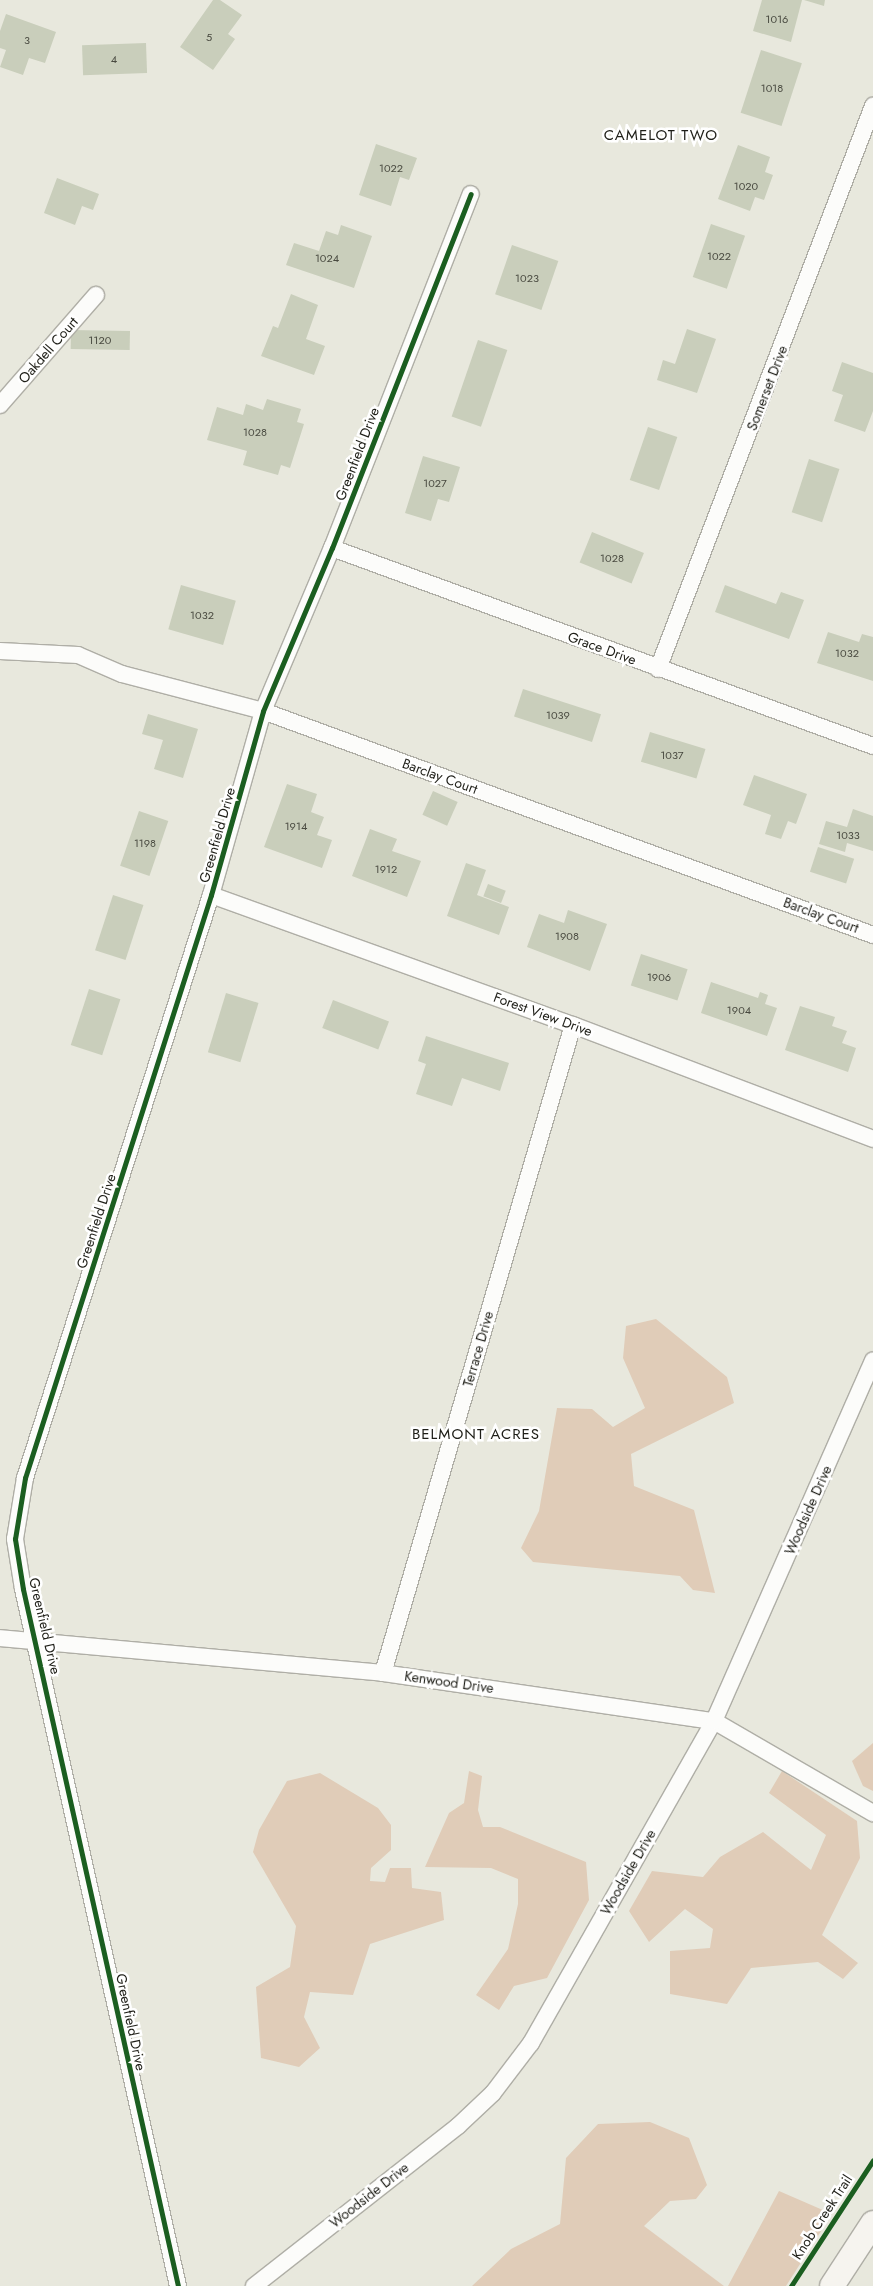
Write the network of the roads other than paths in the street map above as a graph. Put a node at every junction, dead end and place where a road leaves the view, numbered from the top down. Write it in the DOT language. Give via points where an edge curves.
graph roads {
  1 [pos="873,106"];
  2 [pos="471,194"];
  3 [pos="96,295"];
  4 [pos="0,405"];
  5 [pos="332,548"];
  6 [pos="0,651"];
  7 [pos="658,669"];
  8 [pos="263,711"];
  9 [pos="873,746"];
  10 [pos="211,895"];
  11 [pos="873,935"];
  12 [pos="573,1025"];
  13 [pos="873,1139"];
  14 [pos="873,1362"];
  15 [pos="0,1638"];
  16 [pos="37,1639"];
  17 [pos="383,1673"];
  18 [pos="714,1721"];
  19 [pos="873,1813"];
  20 [pos="873,2223"];
  21 [pos="178,2286"];
  22 [pos="254,2286"];
  23 [pos="832,2286"];
  1 -- 7 [label="street, Somerset Drive"];
  2 -- 5 [label="street, Greenfield Drive"];
  3 -- 4 [label="street, Oakdell Court"];
  5 -- 7 [label="street, Grace Drive"];
  5 -- 8 [label="street, Greenfield Drive"];
  6 -- 8 [label="street, Barclay Court" via="78,655 122,674"];
  7 -- 9 [label="street, Grace Drive"];
  8 -- 10 [label="street, Greenfield Drive"];
  8 -- 11 [label="street, Barclay Court"];
  10 -- 12 [label="street, Forest View Drive"];
  10 -- 16 [label="street, Greenfield Drive" via="25,1478 16,1539 23,1589"];
  12 -- 13 [label="street, Forest View Drive"];
  12 -- 17 [label="street, Terrace Drive"];
  14 -- 18 [label="street, Woodside Drive"];
  15 -- 16 [label="street, Kenwood Drive"];
  16 -- 17 [label="street, Kenwood Drive"];
  16 -- 21 [label="street, Greenfield Drive"];
  17 -- 18 [label="street, Kenwood Drive"];
  18 -- 19 [label="street, Kenwood Drive"];
  18 -- 22 [label="street, Woodside Drive" via="531,2043 493,2093 458,2126"];
  20 -- 23 [label="main road"];
}
